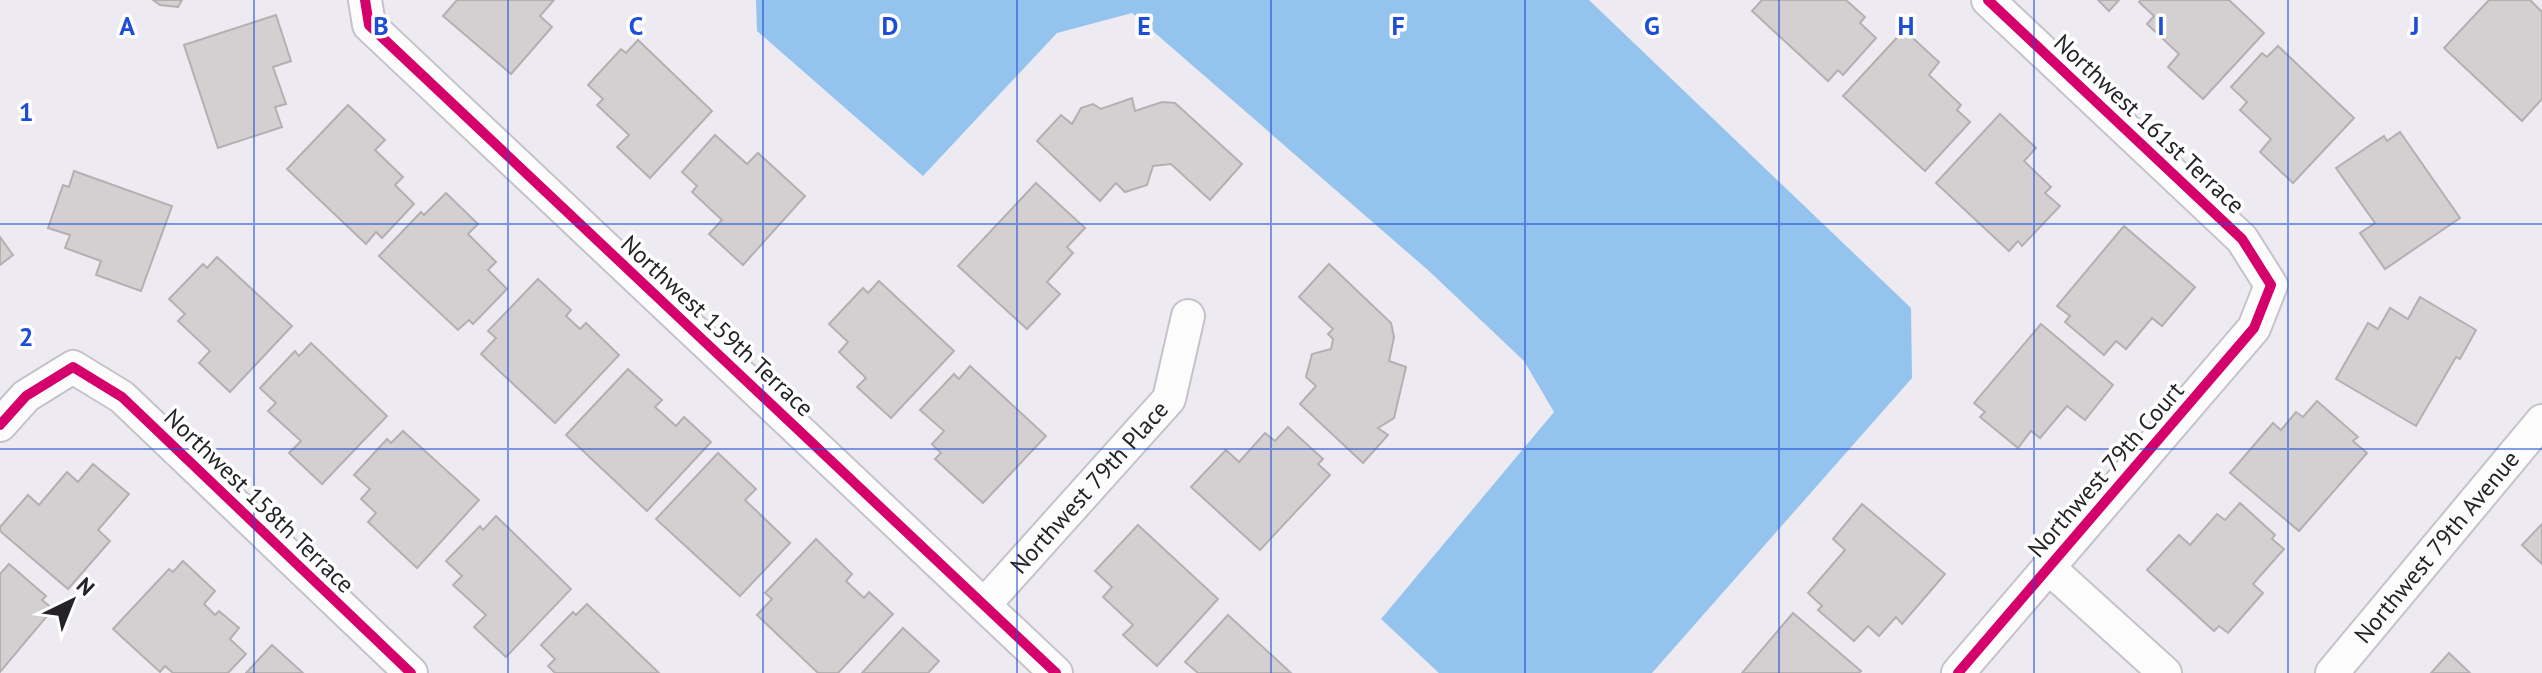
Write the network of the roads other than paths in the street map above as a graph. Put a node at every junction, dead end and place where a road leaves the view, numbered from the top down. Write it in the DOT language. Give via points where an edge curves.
graph roads {
  1 [pos="365,0"];
  2 [pos="1988,0"];
  3 [pos="2271,285"];
  4 [pos="1188,316"];
  5 [pos="2542,421"];
  6 [pos="0,425"];
  7 [pos="2048,567"];
  8 [pos="984,605"];
  9 [pos="411,673"];
  10 [pos="1056,673"];
  11 [pos="1958,673"];
  12 [pos="2165,673"];
  13 [pos="2332,673"];
  1 -- 8 [label="street, Northwest 159th Terrace" via="369,25"];
  2 -- 3 [label="street, Northwest 161st Terrace" via="2242,239"];
  3 -- 7 [label="street, Northwest 79th Court" via="2254,328"];
  4 -- 8 [label="street, Northwest 79th Place" via="1169,399"];
  5 -- 13 [label="street, Northwest 79th Avenue"];
  6 -- 9 [label="street, Northwest 158th Terrace" via="26,396 73,367 122,397"];
  7 -- 11 [label="street, Northwest 79th Court"];
  7 -- 12 [label="street"];
  8 -- 10 [label="street, Northwest 159th Terrace"];
}
